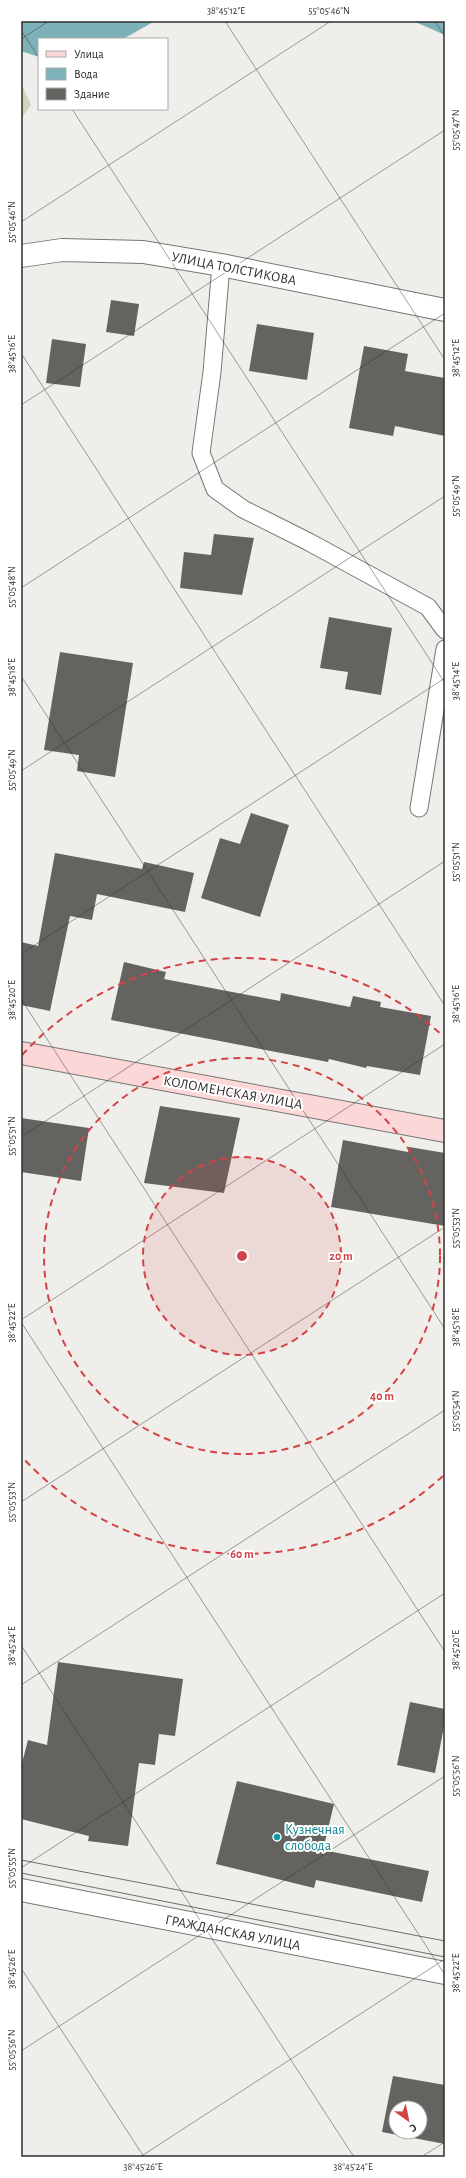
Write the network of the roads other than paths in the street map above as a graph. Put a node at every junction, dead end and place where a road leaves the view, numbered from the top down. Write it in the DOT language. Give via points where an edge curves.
graph roads {
  1 [pos="21,256"];
  2 [pos="221,265"];
  3 [pos="445,310"];
  4 [pos="445,630"];
  5 [pos="445,649"];
  6 [pos="420,808"];
  7 [pos="21,1053"];
  8 [pos="445,1131"];
  9 [pos="21,1890"];
  10 [pos="445,1974"];
  1 -- 2 [label="street, УЛИЦА ТОЛСТИКОВА" via="62,250 143,252"];
  2 -- 3 [label="street, УЛИЦА ТОЛСТИКОВА"];
  2 -- 4 [label="lane" via="202,453 215,489 243,509 428,607"];
  5 -- 6 [label="lane"];
  7 -- 8 [label="street, КОЛОМЕНСКАЯ УЛИЦА"];
  9 -- 10 [label="street, ГРАЖДАНСКАЯ УЛИЦА"];
}
